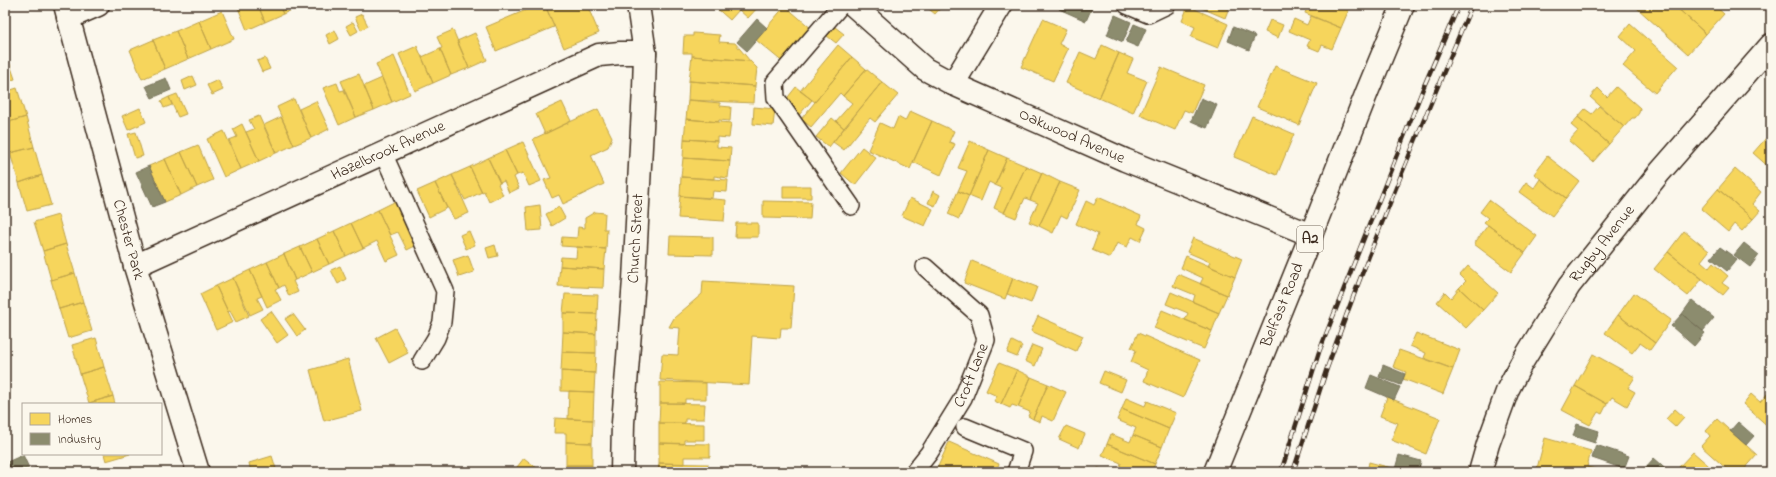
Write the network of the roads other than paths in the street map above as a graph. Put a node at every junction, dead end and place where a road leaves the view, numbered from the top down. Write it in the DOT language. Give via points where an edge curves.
graph roads {
  1 [pos="98,5"];
  2 [pos="638,5"];
  3 [pos="841,5"];
  4 [pos="853,5"];
  5 [pos="1001,5"];
  6 [pos="1127,5"];
  7 [pos="1167,5"];
  8 [pos="1404,5"];
  9 [pos="67,12"];
  10 [pos="1771,45"];
  11 [pos="645,53"];
  12 [pos="953,84"];
  13 [pos="383,153"];
  14 [pos="851,206"];
  15 [pos="1311,235"];
  16 [pos="135,266"];
  17 [pos="925,267"];
  18 [pos="422,361"];
  19 [pos="966,427"];
  20 [pos="198,472"];
  21 [pos="622,472"];
  22 [pos="914,472"];
  23 [pos="1016,472"];
  24 [pos="1214,472"];
  25 [pos="1480,472"];
  1 -- 9 [label="street"];
  2 -- 11 [label="street, Church Street"];
  3 -- 14 [label="lane" via="775,82 776,98"];
  4 -- 12 [label="street, Oakwood Avenue" via="925,68"];
  5 -- 12 [label="street"];
  6 -- 7 [label="lane" via="1148,14"];
  8 -- 15 [label="street, Belfast Road / A2"];
  9 -- 16 [label="street, Chester Park"];
  10 -- 25 [label="street, Rugby Avenue" via="1660,172 1569,286 1508,389"];
  11 -- 13 [label="street, Hazelbrook Avenue" via="599,55"];
  11 -- 21 [label="street, Church Street"];
  12 -- 15 [label="street, Oakwood Avenue" via="1126,160"];
  13 -- 16 [label="street, Hazelbrook Avenue"];
  13 -- 18 [label="lane" via="445,291 442,322"];
  15 -- 24 [label="street, Belfast Road / A2"];
  16 -- 20 [label="street, Chester Park"];
  17 -- 22 [label="lane, Croft Lane" via="979,316 986,340 963,398 929,453"];
  19 -- 23 [label="lane" via="1023,451"];
}
